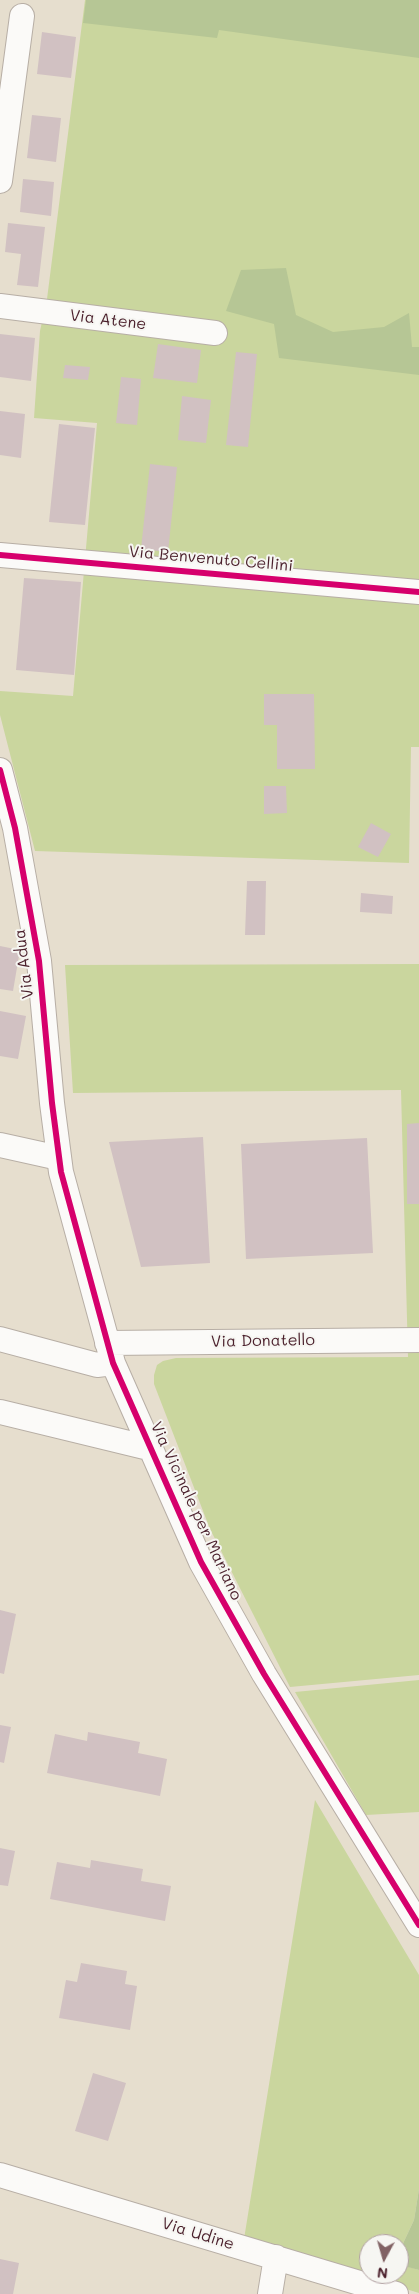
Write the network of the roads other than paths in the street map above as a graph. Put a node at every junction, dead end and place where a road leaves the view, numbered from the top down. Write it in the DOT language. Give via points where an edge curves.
graph roads {
  1 [pos="22,16"];
  2 [pos="0,181"];
  3 [pos="0,306"];
  4 [pos="216,333"];
  5 [pos="0,555"];
  6 [pos="419,592"];
  7 [pos="0,770"];
  8 [pos="8,827"];
  9 [pos="0,1145"];
  10 [pos="59,1158"];
  11 [pos="0,1339"];
  12 [pos="419,1340"];
  13 [pos="110,1353"];
  14 [pos="0,1412"];
  15 [pos="149,1448"];
  16 [pos="419,1925"];
  17 [pos="0,2175"];
  18 [pos="276,2257"];
  19 [pos="270,2294"];
  20 [pos="396,2294"];
  1 -- 2 [label="street"];
  3 -- 4 [label="street, Via Atene"];
  5 -- 6 [label="street, Via Benvenuto Cellini"];
  7 -- 8 [label="street, Via Adua"];
  8 -- 10 [label="street, Via Adua" via="40,961"];
  9 -- 10 [label="street"];
  10 -- 13 [label="street, Via Vicinale per Mariano"];
  11 -- 13 [label="street, Via Donatello" via="97,1364"];
  12 -- 13 [label="street, Via Donatello"];
  13 -- 15 [label="street, Via Vicinale per Mariano"];
  14 -- 15 [label="street"];
  15 -- 16 [label="street, Via Vicinale per Mariano" via="201,1562 241,1636"];
  17 -- 18 [label="street, Via Udine"];
  18 -- 19 [label="street"];
  18 -- 20 [label="street, Via Udine"];
}
